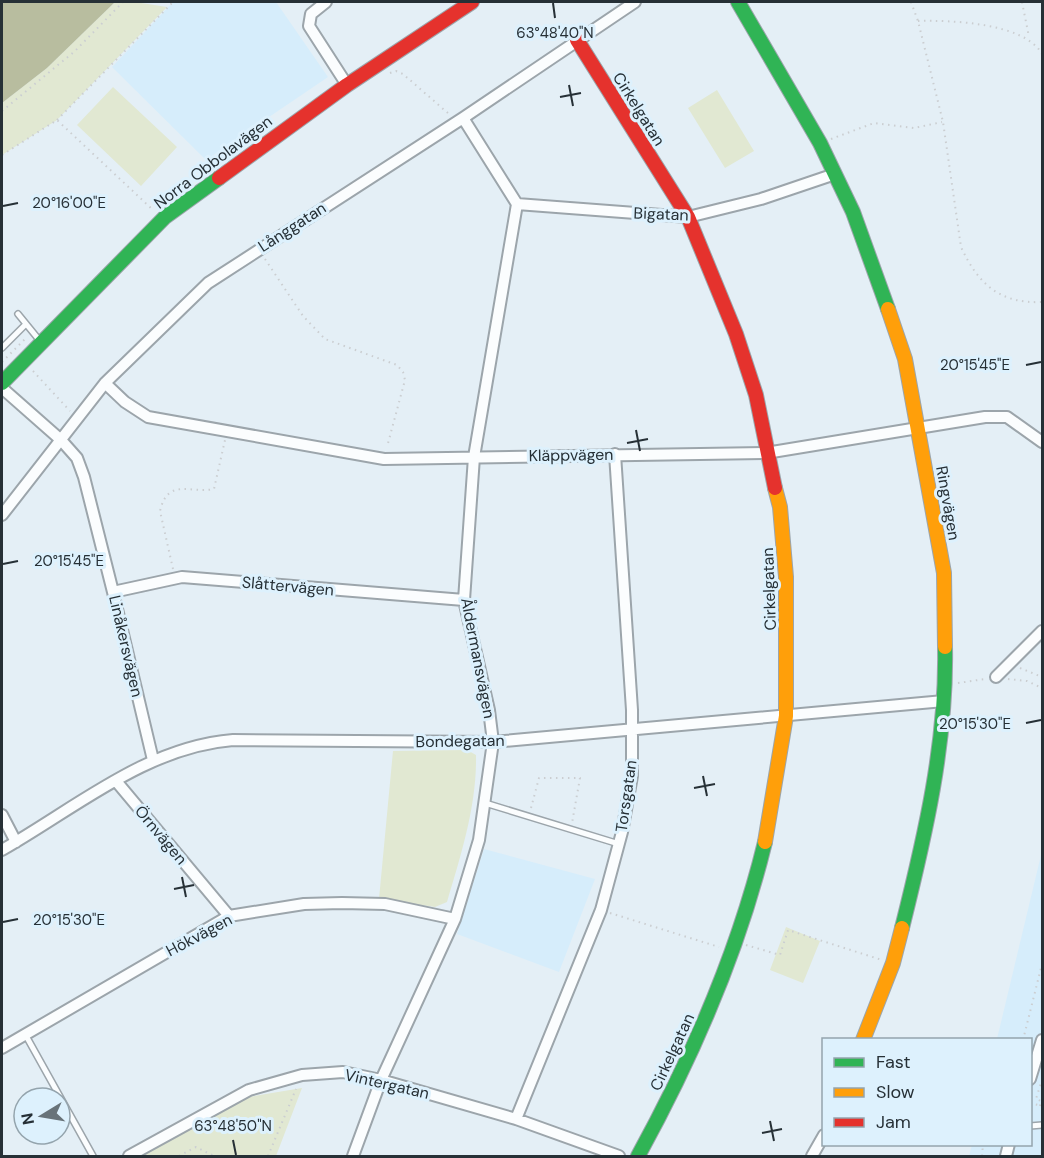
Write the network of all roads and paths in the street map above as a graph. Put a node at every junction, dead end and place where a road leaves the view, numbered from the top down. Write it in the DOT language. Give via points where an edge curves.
graph roads {
  1 [pos="123,2"];
  2 [pos="173,2"];
  3 [pos="326,2"];
  4 [pos="472,2"];
  5 [pos="635,2"];
  6 [pos="738,2"];
  7 [pos="911,2"];
  8 [pos="1022,2"];
  9 [pos="918,21"];
  10 [pos="1029,38"];
  11 [pos="577,40"];
  12 [pos="1042,54"];
  13 [pos="386,75"];
  14 [pos="347,85"];
  15 [pos="2,111"];
  16 [pos="463,118"];
  17 [pos="57,120"];
  18 [pos="943,122"];
  19 [pos="820,143"];
  20 [pos="2,155"];
  21 [pos="835,174"];
  22 [pos="518,204"];
  23 [pos="155,212"];
  24 [pos="688,218"];
  25 [pos="258,249"];
  26 [pos="1042,302"];
  27 [pos="18,314"];
  28 [pos="26,324"];
  29 [pos="41,342"];
  30 [pos="2,348"];
  31 [pos="18,356"];
  32 [pos="2,383"];
  33 [pos="105,383"];
  34 [pos="2,388"];
  35 [pos="78,420"];
  36 [pos="917,428"];
  37 [pos="226,431"];
  38 [pos="61,440"];
  39 [pos="1042,442"];
  40 [pos="766,453"];
  41 [pos="615,454"];
  42 [pos="474,457"];
  43 [pos="384,459"];
  44 [pos="2,515"];
  45 [pos="176,578"];
  46 [pos="113,592"];
  47 [pos="464,600"];
  48 [pos="1042,631"];
  49 [pos="1010,664"];
  50 [pos="996,677"];
  51 [pos="1042,677"];
  52 [pos="944,701"];
  53 [pos="786,716"];
  54 [pos="633,729"];
  55 [pos="493,742"];
  56 [pos="153,760"];
  57 [pos="116,781"];
  58 [pos="483,803"];
  59 [pos="2,814"];
  60 [pos="529,816"];
  61 [pos="571,829"];
  62 [pos="16,842"];
  63 [pos="619,844"];
  64 [pos="2,850"];
  65 [pos="601,910"];
  66 [pos="230,916"];
  67 [pos="455,919"];
  68 [pos="735,947"];
  69 [pos="893,963"];
  70 [pos="1042,964"];
  71 [pos="25,1034"];
  72 [pos="864,1038"];
  73 [pos="1024,1038"];
  74 [pos="1042,1040"];
  75 [pos="2,1048"];
  76 [pos="1032,1072"];
  77 [pos="302,1075"];
  78 [pos="1042,1079"];
  79 [pos="381,1080"];
  80 [pos="1041,1106"];
  81 [pos="516,1119"];
  82 [pos="822,1138"];
  83 [pos="93,1156"];
  84 [pos="129,1156"];
  85 [pos="179,1156"];
  86 [pos="214,1156"];
  87 [pos="268,1156"];
  88 [pos="353,1156"];
  89 [pos="619,1156"];
  90 [pos="638,1156"];
  91 [pos="812,1156"];
  1 -- 15 [label="path" via="75,51"];
  2 -- 17 [label="path"];
  3 -- 14 [label="street" via="311,14 309,26"];
  4 -- 14 [label="street, Norra Obbolavägen"];
  5 -- 11 [label="street, Långgatan"];
  6 -- 19 [label="street, Ringvägen"];
  7 -- 9 [label="path"];
  8 -- 10 [label="path"];
  9 -- 10 [label="path" via="942,20 1017,32"];
  9 -- 18 [label="path"];
  10 -- 12 [label="path"];
  11 -- 16 [label="street, Långgatan"];
  11 -- 24 [label="street, Cirkelgatan"];
  13 -- 16 [label="path" via="396,71 403,74 451,116"];
  14 -- 29 [label="street, Norra Obbolavägen" via="165,218"];
  16 -- 22 [label="street"];
  16 -- 25 [label="street, Långgatan"];
  17 -- 20 [label="path"];
  17 -- 23 [label="path"];
  18 -- 19 [label="path" via="914,128 874,123"];
  18 -- 26 [label="path" via="957,230 970,266 992,290 1010,299"];
  19 -- 21 [label="street, Ringvägen"];
  21 -- 24 [label="street, Bigatan" via="762,199"];
  21 -- 36 [label="street, Ringvägen" via="853,212 905,359"];
  22 -- 24 [label="street, Bigatan"];
  22 -- 42 [label="street, Åldermansvägen"];
  24 -- 40 [label="street, Cirkelgatan" via="736,334 756,395"];
  25 -- 33 [label="street, Långgatan" via="208,283"];
  25 -- 43 [label="path" via="319,334 397,365 403,372 405,380"];
  27 -- 28 [label="lane"];
  28 -- 29 [label="lane"];
  28 -- 30 [label="lane"];
  29 -- 31 [label="street, Norra Obbolavägen"];
  31 -- 32 [label="street, Norra Obbolavägen"];
  31 -- 35 [label="path"];
  33 -- 35 [label="street, Långgatan"];
  33 -- 37 [label="street, Kläppvägen" via="124,402 148,417"];
  34 -- 38 [label="street, Linåkersvägen"];
  35 -- 38 [label="street, Långgatan"];
  36 -- 39 [label="street, Kläppvägen" via="1007,417"];
  36 -- 40 [label="street, Kläppvägen"];
  36 -- 52 [label="street, Ringvägen" via="944,573"];
  37 -- 43 [label="street, Kläppvägen"];
  37 -- 45 [label="path" via="214,489 170,491 162,502 160,511"];
  38 -- 44 [label="street, Långgatan"];
  38 -- 46 [label="street, Linåkersvägen" via="77,458 84,477"];
  40 -- 41 [label="street, Kläppvägen"];
  40 -- 53 [label="street, Cirkelgatan" via="780,507 786,577"];
  41 -- 42 [label="street, Kläppvägen"];
  41 -- 54 [label="street, Torsgatan"];
  42 -- 43 [label="street, Kläppvägen"];
  42 -- 47 [label="street, Åldermansvägen"];
  45 -- 46 [label="street, Slåttervägen"];
  45 -- 47 [label="street, Slåttervägen"];
  46 -- 56 [label="street, Linåkersvägen"];
  47 -- 55 [label="street, Åldermansvägen"];
  48 -- 49 [label="street"];
  49 -- 50 [label="street"];
  49 -- 51 [label="path"];
  52 -- 53 [label="street, Bondegatan"];
  52 -- 69 [label="street, Ringvägen" via="929,821"];
  53 -- 54 [label="street, Bondegatan"];
  53 -- 68 [label="street, Cirkelgatan" via="768,831"];
  54 -- 55 [label="street, Bondegatan"];
  54 -- 63 [label="street, Torsgatan" via="632,776"];
  55 -- 56 [label="street, Bondegatan" via="233,740 205,743"];
  55 -- 58 [label="street, Åldermansvägen"];
  56 -- 57 [label="street, Bondegatan"];
  57 -- 62 [label="street, Bondegatan"];
  57 -- 66 [label="street, Örnvägen"];
  58 -- 60 [label="lane"];
  58 -- 67 [label="street, Åldermansvägen" via="478,840"];
  59 -- 62 [label="street"];
  60 -- 61 [label="lane"];
  60 -- 61 [label="path" via="539,778 580,778"];
  61 -- 63 [label="lane"];
  62 -- 64 [label="street, Bondegatan"];
  63 -- 65 [label="street, Torsgatan"];
  65 -- 68 [label="path"];
  65 -- 81 [label="street, Torsgatan"];
  66 -- 67 [label="street, Hökvägen" via="304,904 342,903 385,904"];
  66 -- 71 [label="street, Hökvägen"];
  67 -- 79 [label="street, Åldermansvägen"];
  68 -- 69 [label="path" via="780,955 788,930"];
  68 -- 90 [label="street, Cirkelgatan" via="671,1096"];
  69 -- 72 [label="street, Ringvägen"];
  70 -- 73 [label="path"];
  71 -- 75 [label="street, Hökvägen"];
  71 -- 83 [label="lane"];
  74 -- 76 [label="street"];
  77 -- 79 [label="street, Vintergatan" via="343,1072"];
  77 -- 84 [label="street, Vintergatan" via="249,1090"];
  77 -- 87 [label="path"];
  78 -- 80 [label="path" via="1036,1099"];
  79 -- 81 [label="street, Vintergatan"];
  79 -- 88 [label="street, Åldermansvägen"];
  81 -- 89 [label="street, Vintergatan"];
  82 -- 91 [label="street"];
  85 -- 86 [label="path" via="196,1147"];
}
